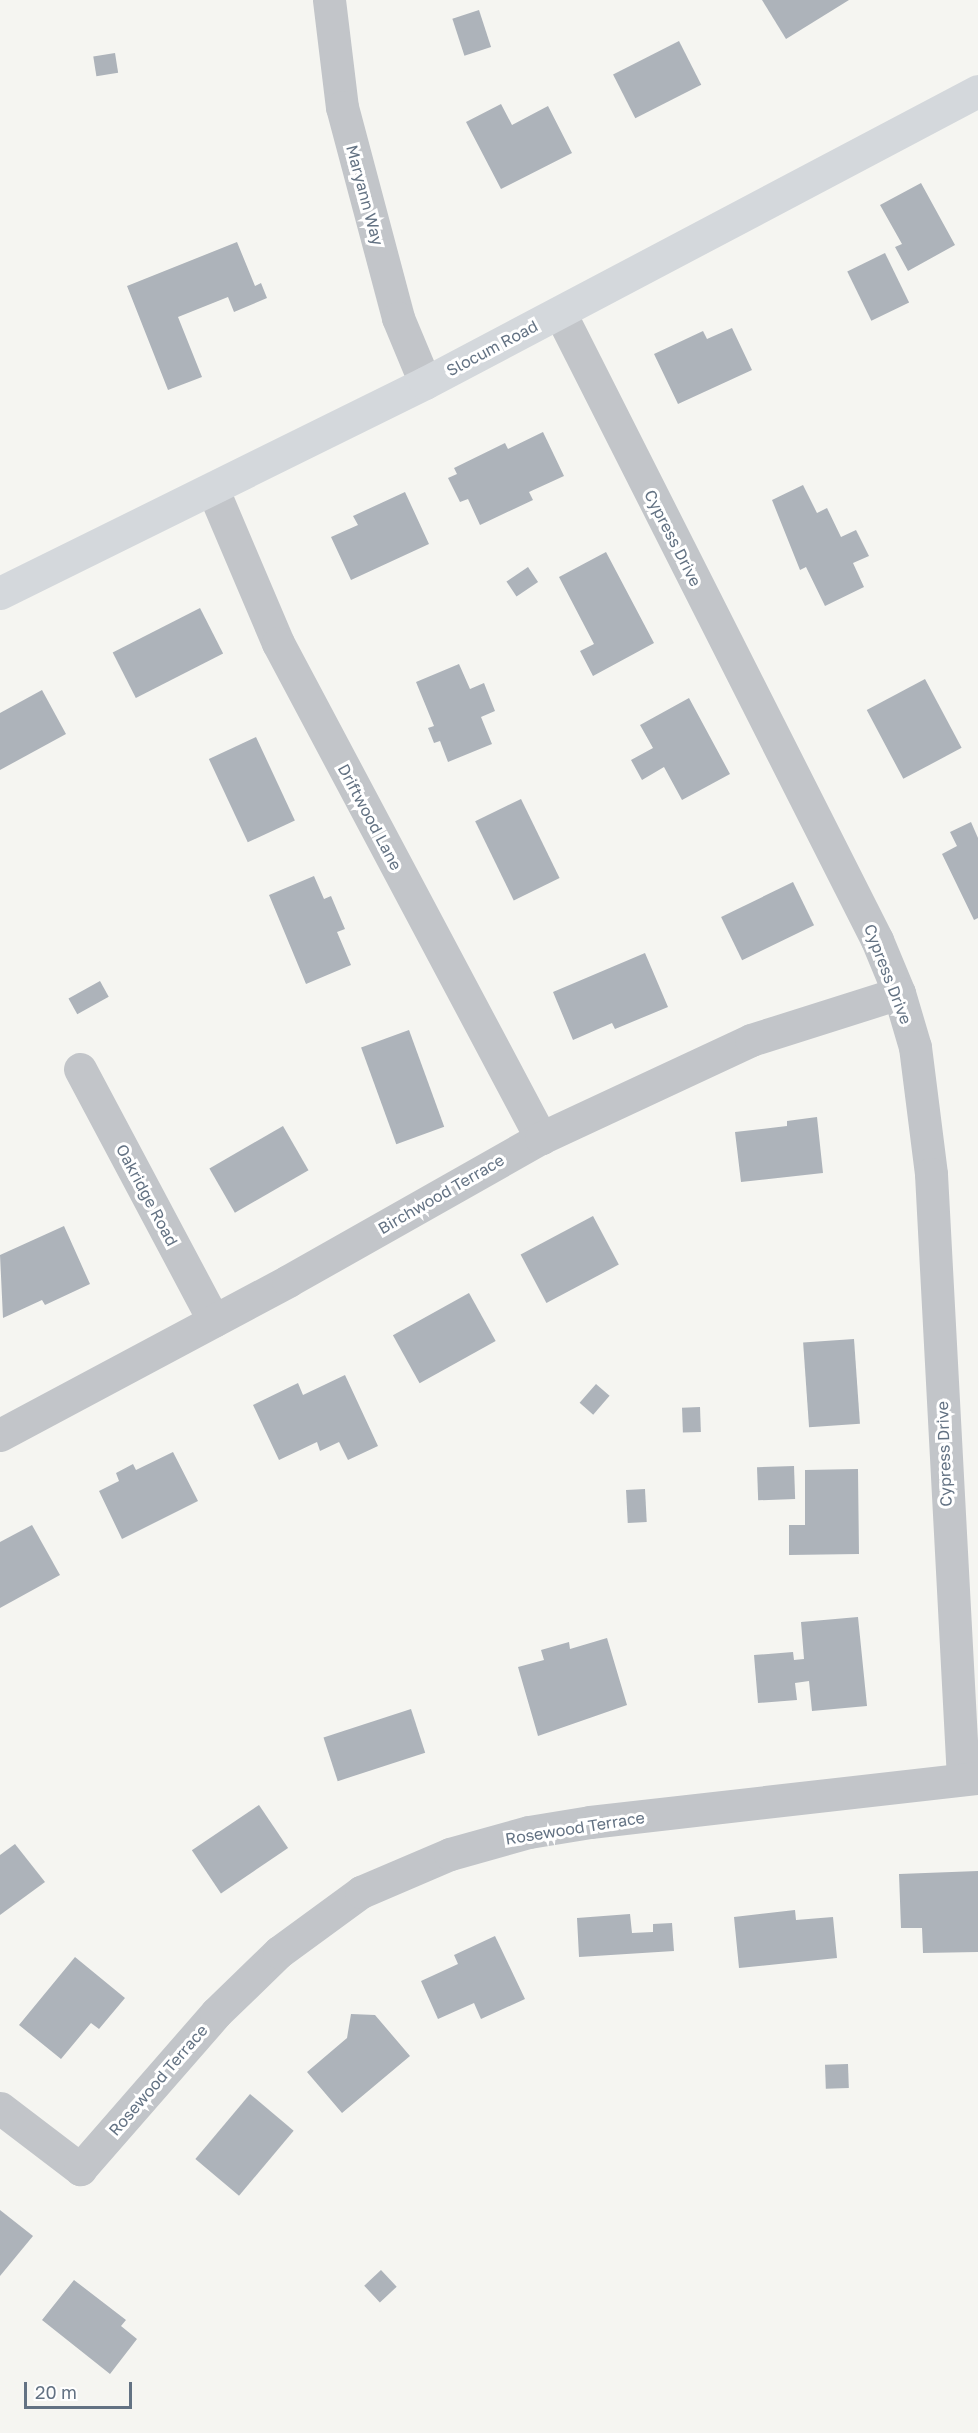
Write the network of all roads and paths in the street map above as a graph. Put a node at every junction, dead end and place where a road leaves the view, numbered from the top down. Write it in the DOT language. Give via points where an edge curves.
graph roads {
  1 [pos="329,0"];
  2 [pos="978,91"];
  3 [pos="560,313"];
  4 [pos="425,383"];
  5 [pos="213,490"];
  6 [pos="0,593"];
  7 [pos="899,993"];
  8 [pos="80,1069"];
  9 [pos="541,1137"];
  10 [pos="214,1321"];
  11 [pos="0,1435"];
  12 [pos="970,1778"];
  13 [pos="0,2108"];
  1 -- 4 [label="street, Maryann Way" via="342,107 398,318"];
  2 -- 3 [label="main road, Slocum Road"];
  3 -- 4 [label="main road, Slocum Road"];
  3 -- 7 [label="street, Cypress Drive" via="877,940"];
  4 -- 5 [label="main road, Slocum Road"];
  5 -- 6 [label="main road, Slocum Road"];
  5 -- 9 [label="street, Driftwood Lane" via="278,643"];
  7 -- 9 [label="street, Birchwood Terrace" via="751,1040"];
  7 -- 12 [label="street, Cypress Drive" via="915,1047 931,1174"];
  8 -- 10 [label="street, Oakridge Road"];
  9 -- 10 [label="street, Birchwood Terrace"];
  10 -- 11 [label="street, Birchwood Terrace"];
  12 -- 13 [label="street, Rosewood Terrace" via="540,1830 476,1846 389,1877 332,1910 257,1972 216,2013 80,2169"];
}
